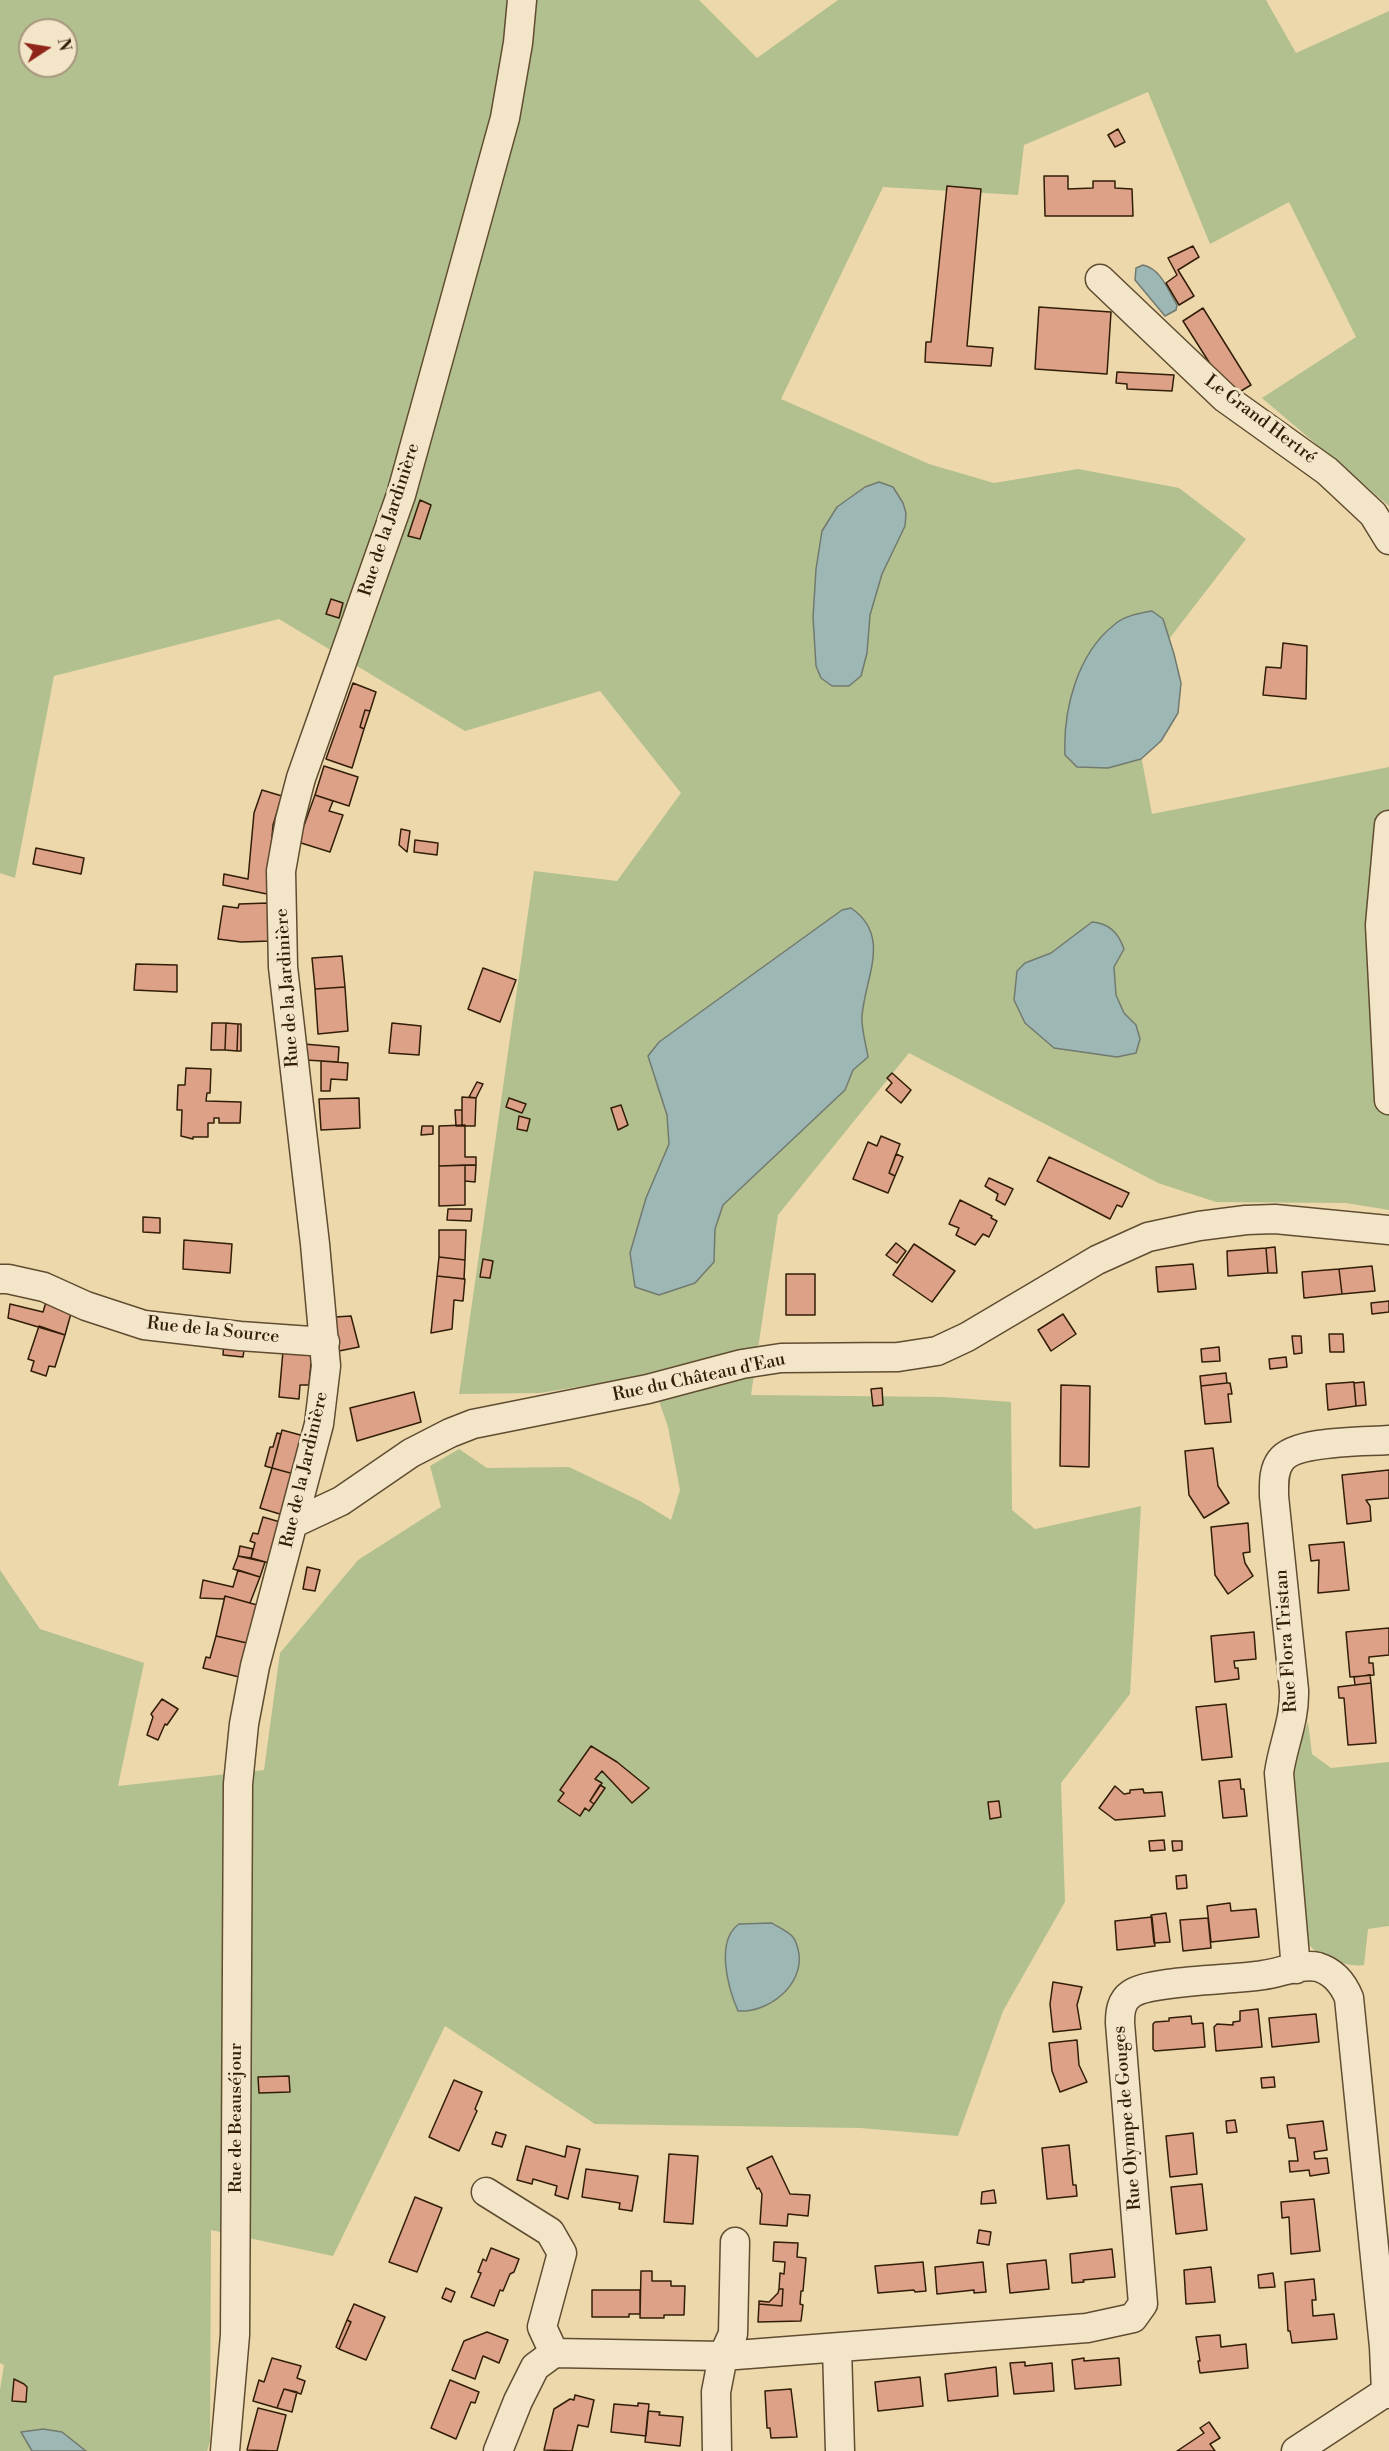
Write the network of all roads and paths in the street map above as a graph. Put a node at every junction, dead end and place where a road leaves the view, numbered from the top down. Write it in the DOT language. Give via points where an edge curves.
graph roads {
  1 [pos="522,0"];
  2 [pos="1100,279"];
  3 [pos="1389,540"];
  4 [pos="1389,825"];
  5 [pos="1389,1100"];
  6 [pos="1389,1230"];
  7 [pos="0,1279"];
  8 [pos="325,1342"];
  9 [pos="1389,1440"];
  10 [pos="294,1523"];
  11 [pos="238,1784"];
  12 [pos="1296,1969"];
  13 [pos="486,2192"];
  14 [pos="1378,2196"];
  15 [pos="735,2242"];
  16 [pos="837,2348"];
  17 [pos="554,2353"];
  18 [pos="723,2356"];
  19 [pos="1387,2393"];
  20 [pos="225,2451"];
  21 [pos="498,2451"];
  22 [pos="717,2451"];
  23 [pos="840,2451"];
  24 [pos="1296,2451"];
  1 -- 8 [label="street, Rue de la Jardinière" via="505,118 456,300 401,495 302,778 281,871 283,967"];
  2 -- 3 [label="street, Le Grand Hertré" via="1225,398 1327,471 1373,514"];
  4 -- 5 [label="street" via="1380,925"];
  6 -- 10 [label="street, Rue du Château d'Eau" via="1275,1219 1199,1226 1148,1237 1097,1260 937,1351 898,1357 781,1358 742,1364 648,1389 473,1424 411,1453 341,1501"];
  7 -- 8 [label="street, Rue de la Source" via="44,1287 144,1325"];
  8 -- 10 [label="street, Rue de la Jardinière" via="319,1424"];
  9 -- 12 [label="street, Rue Flora Tristan" via="1294,1450 1280,1461 1274,1482 1294,1690 1293,1721 1279,1773"];
  10 -- 11 [label="street, Rue de la Jardinière" via="255,1666"];
  11 -- 20 [label="street, Rue de Beauséjour" via="235,2312"];
  12 -- 14 [label="street, Rue Olympe de Gouges" via="1306,1966 1328,1971 1344,1986 1349,1998"];
  12 -- 16 [label="street, Rue Olympe de Gouges" via="1160,1986 1140,1990 1125,2000 1120,2023 1143,2304 1133,2318 1087,2328"];
  13 -- 17 [label="street" via="550,2232 562,2253 542,2327"];
  14 -- 19 [label="street, Rue Olympe de Gouges"];
  15 -- 18 [label="street" via="733,2334"];
  16 -- 18 [label="street, Rue Olympe de Gouges"];
  16 -- 23 [label="street"];
  17 -- 18 [label="street, Rue Olympe de Gouges"];
  17 -- 21 [label="street" via="535,2367"];
  18 -- 22 [label="street" via="716,2392"];
  19 -- 24 [label="street"];
}
